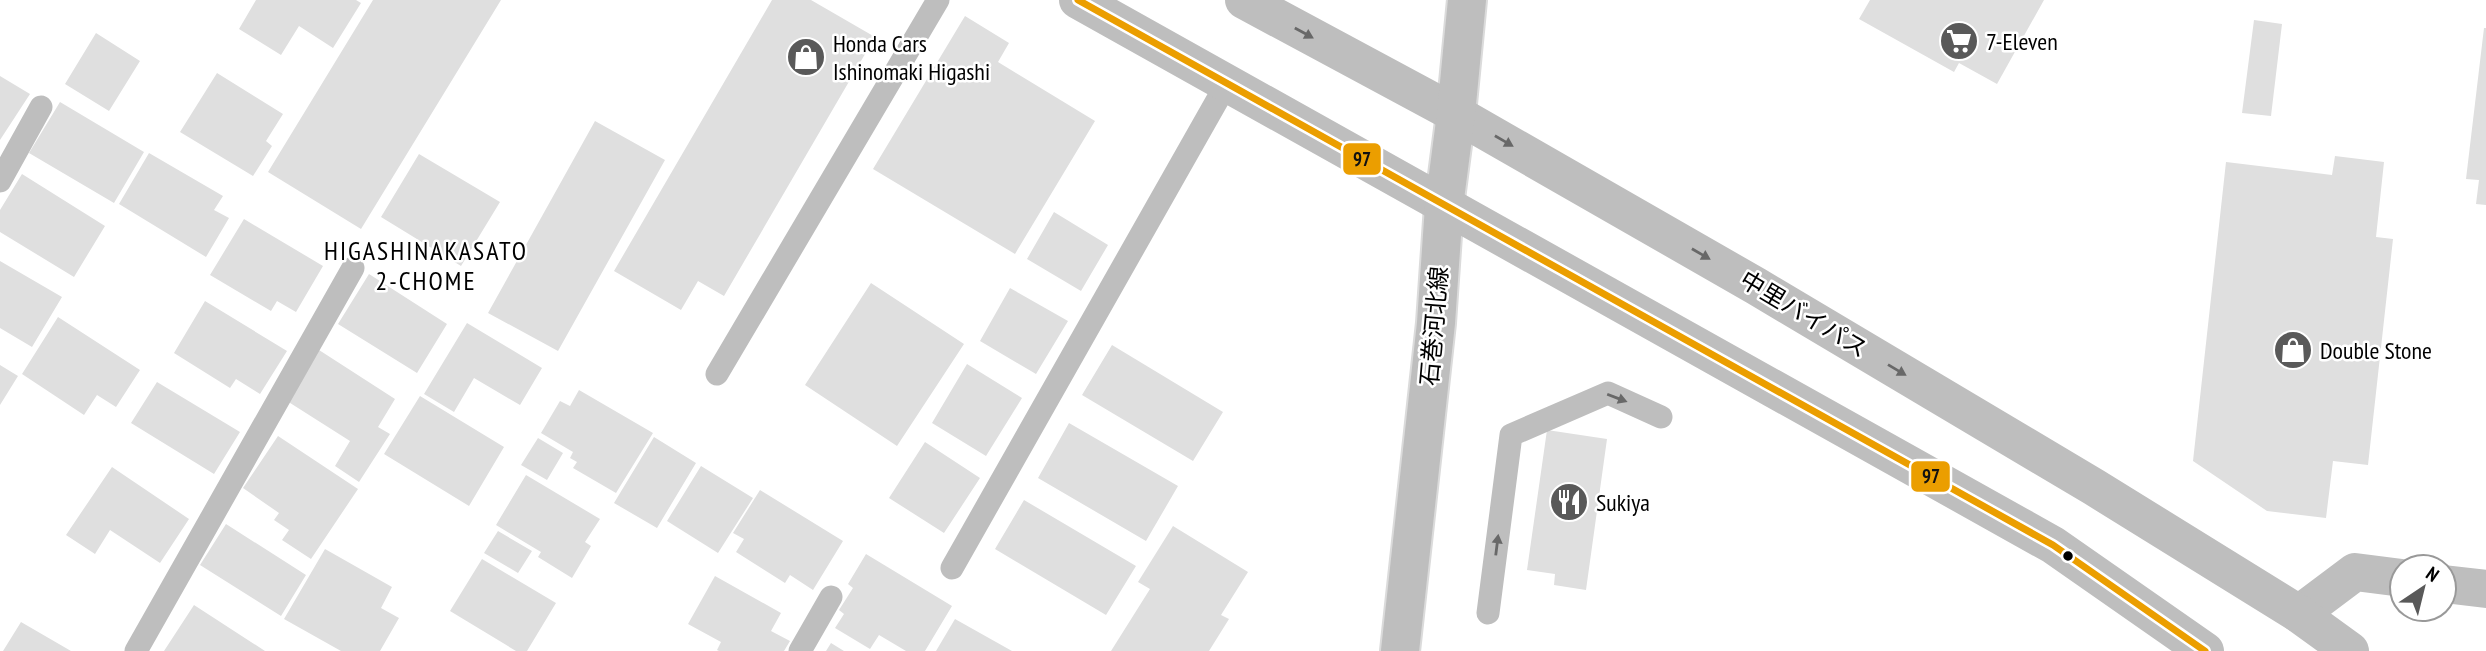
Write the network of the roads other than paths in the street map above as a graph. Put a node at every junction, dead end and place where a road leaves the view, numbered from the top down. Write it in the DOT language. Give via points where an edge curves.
graph roads {
  1 [pos="938,0"];
  2 [pos="1078,0"];
  3 [pos="1244,0"];
  4 [pos="1466,0"];
  5 [pos="1227,83"];
  6 [pos="41,107"];
  7 [pos="1456,114"];
  8 [pos="0,181"];
  9 [pos="1444,205"];
  10 [pos="353,268"];
  11 [pos="717,374"];
  12 [pos="1661,417"];
  13 [pos="952,568"];
  14 [pos="2388,577"];
  15 [pos="2458,586"];
  16 [pos="2486,589"];
  17 [pos="831,597"];
  18 [pos="1488,613"];
  19 [pos="2299,614"];
  20 [pos="136,651"];
  21 [pos="800,651"];
  22 [pos="1400,651"];
  23 [pos="2205,651"];
  24 [pos="2350,651"];
  1 -- 11 [label="lane"];
  2 -- 5 [label="street"];
  3 -- 7 [label="street, 中里バイパス, one-way"];
  4 -- 7 [label="street, 石巻河北線"];
  5 -- 9 [label="street"];
  5 -- 13 [label="lane"];
  6 -- 8 [label="lane"];
  7 -- 9 [label="street, 石巻河北線"];
  7 -- 19 [label="street, 中里バイパス, one-way" via="1756,286"];
  9 -- 22 [label="street, 石巻河北線" via="1436,323"];
  9 -- 23 [label="street" via="2053,545"];
  10 -- 20 [label="lane"];
  18 -- 12 [label="lane, one-way" via="1511,435 1608,393"];
  14 -- 19 [label="street" via="2355,572"];
  15 -- 16 [label="street"];
  17 -- 21 [label="lane"];
  19 -- 24 [label="street, 中里バイパス"];
}
